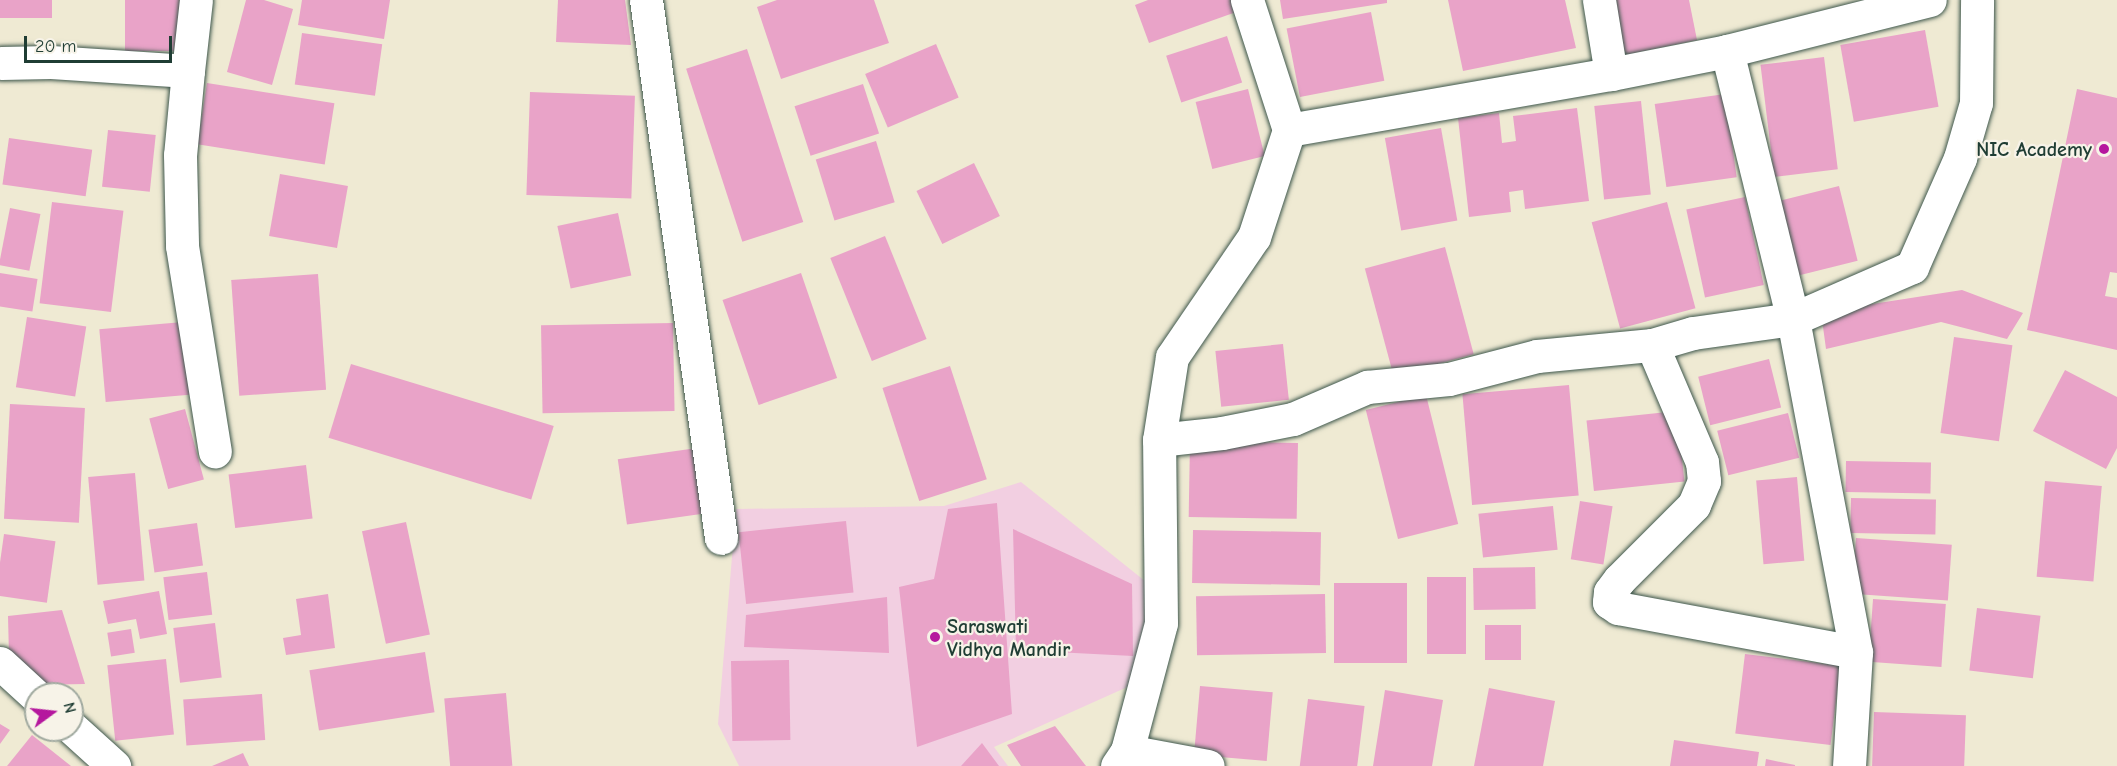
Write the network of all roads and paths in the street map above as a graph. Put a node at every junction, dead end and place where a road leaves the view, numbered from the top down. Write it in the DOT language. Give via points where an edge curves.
graph roads {
  1 [pos="196,0"];
  2 [pos="646,0"];
  3 [pos="1247,0"];
  4 [pos="1599,0"];
  5 [pos="1930,0"];
  6 [pos="1977,0"];
  7 [pos="1728,51"];
  8 [pos="0,62"];
  9 [pos="0,68"];
  10 [pos="188,71"];
  11 [pos="1611,74"];
  12 [pos="1289,130"];
  13 [pos="1793,319"];
  14 [pos="1652,345"];
  15 [pos="1159,440"];
  16 [pos="215,451"];
  17 [pos="721,538"];
  18 [pos="1856,652"];
  19 [pos="0,663"];
  20 [pos="24,685"];
  21 [pos="84,739"];
  22 [pos="1122,758"];
  23 [pos="114,766"];
  24 [pos="1208,766"];
  25 [pos="1849,766"];
  1 -- 10 [label="street"];
  2 -- 17 [label="street"];
  3 -- 12 [label="street"];
  4 -- 11 [label="street"];
  5 -- 7 [label="street"];
  6 -- 13 [label="street" via="1976,103 1960,158 1912,267"];
  7 -- 11 [label="street"];
  7 -- 13 [label="street"];
  8 -- 9 [label="street"];
  8 -- 10 [label="street"];
  10 -- 16 [label="street" via="180,154 182,246"];
  11 -- 12 [label="street"];
  12 -- 15 [label="street" via="1254,237 1172,357"];
  13 -- 14 [label="street" via="1693,333"];
  13 -- 18 [label="street"];
  14 -- 15 [label="street" via="1537,356 1449,379 1367,387 1293,419"];
  14 -- 18 [label="street" via="1702,462 1704,481 1694,505 1619,580 1610,592 1609,602 1618,608"];
  15 -- 22 [label="street" via="1161,623"];
  18 -- 25 [label="street"];
  19 -- 20 [label="street"];
  21 -- 23 [label="street"];
  22 -- 24 [label="street"];
}
